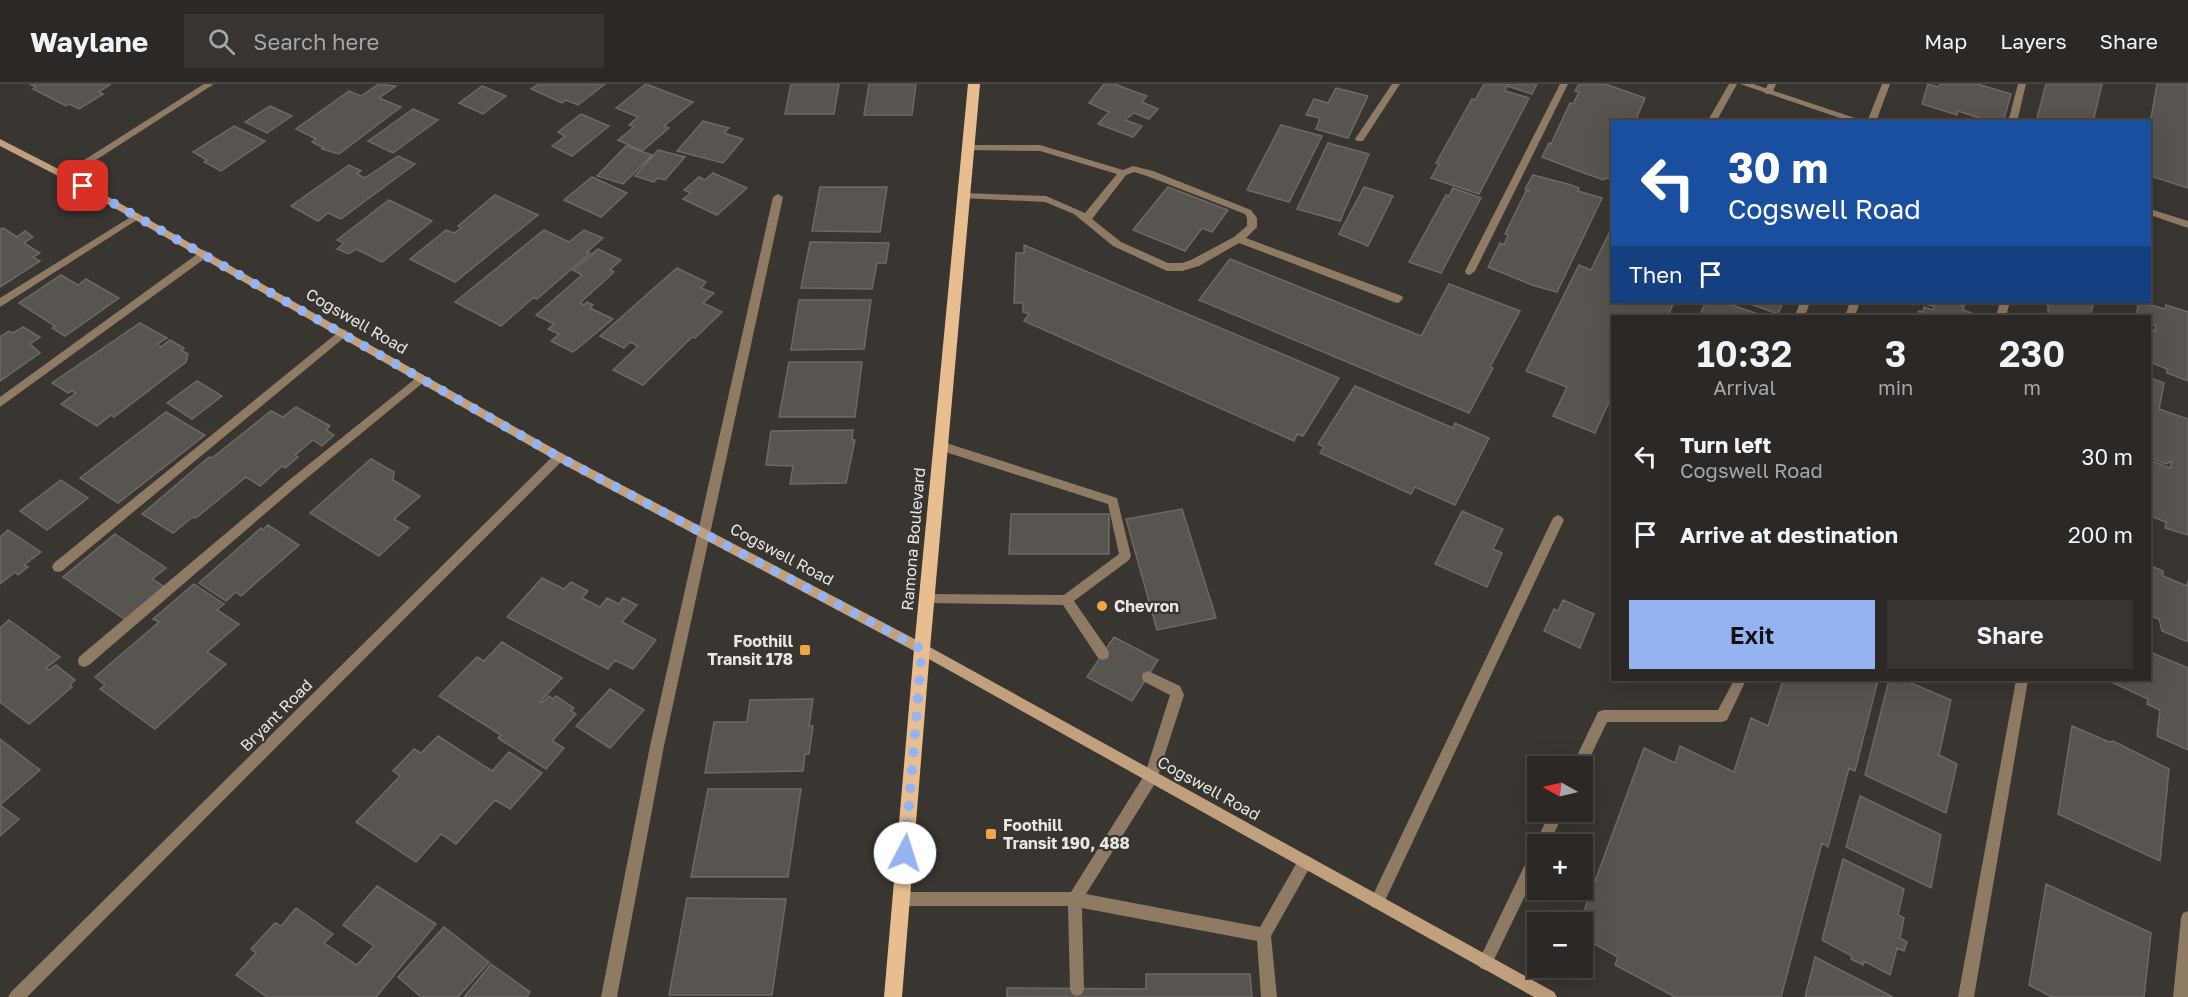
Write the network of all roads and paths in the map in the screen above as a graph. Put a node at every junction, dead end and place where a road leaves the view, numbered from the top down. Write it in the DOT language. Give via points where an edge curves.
graph roads {
  1 [pos="210,84"];
  2 [pos="974,84"];
  3 [pos="1396,84"];
  4 [pos="1564,84"];
  5 [pos="1733,84"];
  6 [pos="1744,84"];
  7 [pos="1886,84"];
  8 [pos="2022,84"];
  9 [pos="1770,88"];
  10 [pos="1712,120"];
  11 [pos="1858,120"];
  12 [pos="1872,120"];
  13 [pos="2013,120"];
  14 [pos="1360,140"];
  15 [pos="0,142"];
  16 [pos="969,148"];
  17 [pos="1123,173"];
  18 [pos="65,176"];
  19 [pos="964,196"];
  20 [pos="778,197"];
  21 [pos="2151,213"];
  22 [pos="137,216"];
  23 [pos="1086,219"];
  24 [pos="2188,225"];
  25 [pos="1238,239"];
  26 [pos="202,254"];
  27 [pos="1470,271"];
  28 [pos="1398,299"];
  29 [pos="0,303"];
  30 [pos="342,333"];
  31 [pos="421,378"];
  32 [pos="0,403"];
  33 [pos="940,446"];
  34 [pos="559,457"];
  35 [pos="1558,520"];
  36 [pos="705,534"];
  37 [pos="58,567"];
  38 [pos="928,599"];
  39 [pos="1066,600"];
  40 [pos="922,649"];
  41 [pos="1103,654"];
  42 [pos="84,662"];
  43 [pos="1148,677"];
  44 [pos="1740,681"];
  45 [pos="2022,681"];
  46 [pos="1584,756"];
  47 [pos="1151,777"];
  48 [pos="1305,862"];
  49 [pos="1527,876"];
  50 [pos="1075,899"];
  51 [pos="901,900"];
  52 [pos="1377,902"];
  53 [pos="2188,918"];
  54 [pos="1263,935"];
  55 [pos="1485,963"];
  56 [pos="1077,989"];
  57 [pos="16,997"];
  58 [pos="609,997"];
  59 [pos="893,997"];
  60 [pos="1269,997"];
  61 [pos="1549,997"];
  62 [pos="1966,997"];
  63 [pos="2181,997"];
  1 -- 18 [label="street"];
  2 -- 16 [label="main road, Ramona Boulevard"];
  3 -- 14 [label="street"];
  4 -- 27 [label="street"];
  5 -- 10 [label="street"];
  6 -- 9 [label="street"];
  7 -- 12 [label="street"];
  8 -- 13 [label="street"];
  9 -- 11 [label="street"];
  15 -- 18 [label="street, Cogswell Road"];
  16 -- 17 [label="street" via="1040,148"];
  16 -- 19 [label="main road, Ramona Boulevard"];
  17 -- 23 [label="street"];
  17 -- 25 [label="street" via="1133,169 1150,173 1248,212 1252,227"];
  18 -- 22 [label="street, Cogswell Road"];
  19 -- 23 [label="street" via="1046,199"];
  19 -- 33 [label="main road, Ramona Boulevard"];
  20 -- 36 [label="street"];
  21 -- 24 [label="street"];
  22 -- 26 [label="street, Cogswell Road"];
  22 -- 29 [label="street"];
  23 -- 25 [label="street" via="1117,244 1167,267 1195,263"];
  25 -- 28 [label="street"];
  26 -- 30 [label="street, Cogswell Road"];
  26 -- 32 [label="street"];
  30 -- 31 [label="street, Cogswell Road"];
  30 -- 37 [label="street"];
  31 -- 34 [label="street, Cogswell Road"];
  31 -- 42 [label="street"];
  33 -- 38 [label="main road, Ramona Boulevard"];
  33 -- 39 [label="street" via="1113,501 1125,556"];
  34 -- 36 [label="street, Cogswell Road"];
  34 -- 57 [label="street, Bryant Road"];
  35 -- 52 [label="street"];
  36 -- 40 [label="street, Cogswell Road"];
  36 -- 58 [label="street" via="657,746"];
  38 -- 39 [label="street"];
  38 -- 40 [label="main road, Ramona Boulevard"];
  39 -- 41 [label="street"];
  40 -- 47 [label="street, Cogswell Road"];
  40 -- 51 [label="main road, Ramona Boulevard"];
  43 -- 47 [label="street" via="1176,690 1177,695"];
  44 -- 46 [label="street" via="1722,716 1603,716"];
  45 -- 62 [label="street"];
  47 -- 48 [label="street, Cogswell Road"];
  47 -- 50 [label="street"];
  48 -- 52 [label="street, Cogswell Road"];
  48 -- 54 [label="street"];
  49 -- 55 [label="street"];
  50 -- 51 [label="street"];
  50 -- 54 [label="street"];
  50 -- 56 [label="street"];
  51 -- 59 [label="main road, Ramona Boulevard"];
  52 -- 55 [label="street, Cogswell Road"];
  53 -- 63 [label="street"];
  54 -- 60 [label="street"];
  55 -- 61 [label="street, Cogswell Road"];
}
